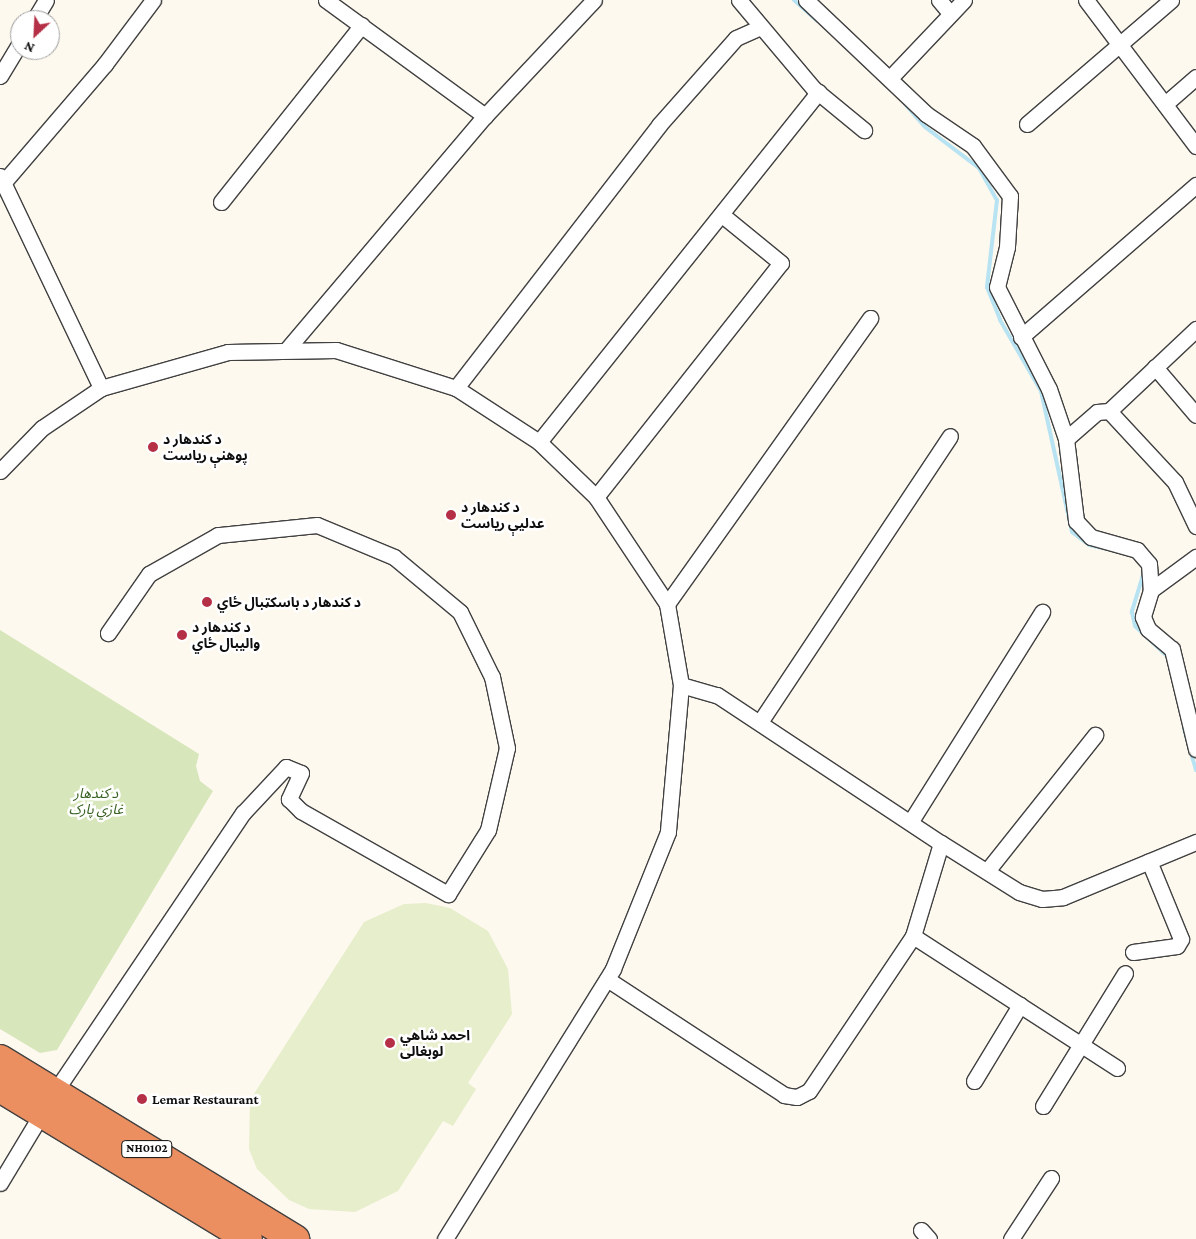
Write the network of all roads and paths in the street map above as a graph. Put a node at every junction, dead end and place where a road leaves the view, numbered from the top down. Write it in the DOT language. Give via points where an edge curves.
graph roads {
  1 [pos="153,0"];
  2 [pos="326,0"];
  3 [pos="594,0"];
  4 [pos="739,0"];
  5 [pos="806,0"];
  6 [pos="939,0"];
  7 [pos="964,0"];
  8 [pos="1086,0"];
  9 [pos="1171,0"];
  10 [pos="950,13"];
  11 [pos="362,25"];
  12 [pos="758,28"];
  13 [pos="1119,44"];
  14 [pos="10,60"];
  15 [pos="0,76"];
  16 [pos="891,77"];
  17 [pos="1196,77"];
  18 [pos="818,92"];
  19 [pos="1165,104"];
  20 [pos="485,116"];
  21 [pos="1026,124"];
  22 [pos="864,130"];
  23 [pos="1196,146"];
  24 [pos="2,180"];
  25 [pos="1196,185"];
  26 [pos="221,202"];
  27 [pos="721,214"];
  28 [pos="870,318"];
  29 [pos="1196,329"];
  30 [pos="1020,337"];
  31 [pos="288,348"];
  32 [pos="1155,366"];
  33 [pos="101,388"];
  34 [pos="456,388"];
  35 [pos="1109,411"];
  36 [pos="1196,414"];
  37 [pos="950,436"];
  38 [pos="1066,439"];
  39 [pos="539,442"];
  40 [pos="0,471"];
  41 [pos="596,496"];
  42 [pos="1196,526"];
  43 [pos="1196,557"];
  44 [pos="1151,590"];
  45 [pos="667,604"];
  46 [pos="1042,612"];
  47 [pos="108,633"];
  48 [pos="681,685"];
  49 [pos="760,722"];
  50 [pos="1094,735"];
  51 [pos="1196,749"];
  52 [pos="911,821"];
  53 [pos="1196,842"];
  54 [pos="941,843"];
  55 [pos="1149,861"];
  56 [pos="987,871"];
  57 [pos="913,936"];
  58 [pos="1133,952"];
  59 [pos="1125,973"];
  60 [pos="607,979"];
  61 [pos="1020,1005"];
  62 [pos="1079,1043"];
  63 [pos="0,1059"];
  64 [pos="1117,1068"];
  65 [pos="974,1081"];
  66 [pos="0,1088"];
  67 [pos="48,1103"];
  68 [pos="1043,1106"];
  69 [pos="1051,1178"];
  70 [pos="0,1183"];
  71 [pos="239,1230"];
  72 [pos="294,1239"];
  73 [pos="445,1239"];
  74 [pos="1011,1239"];
  1 -- 24 [label="street" via="105,64"];
  2 -- 11 [label="street"];
  3 -- 20 [label="street"];
  4 -- 12 [label="street"];
  5 -- 16 [label="street"];
  6 -- 10 [label="street"];
  7 -- 10 [label="street"];
  8 -- 13 [label="street"];
  9 -- 13 [label="street"];
  10 -- 16 [label="street"];
  11 -- 20 [label="street"];
  11 -- 26 [label="street"];
  12 -- 18 [label="street"];
  12 -- 34 [label="street" via="736,38 659,125"];
  13 -- 19 [label="street"];
  13 -- 21 [label="street"];
  14 -- 15 [label="street"];
  16 -- 30 [label="street" via="926,114 973,146 1010,196 1007,247 997,288"];
  17 -- 19 [label="street"];
  18 -- 22 [label="street"];
  18 -- 27 [label="street"];
  19 -- 23 [label="street"];
  20 -- 31 [label="street"];
  24 -- 33 [label="street"];
  25 -- 30 [label="street"];
  27 -- 39 [label="street"];
  27 -- 41 [label="street" via="782,263"];
  28 -- 45 [label="street"];
  29 -- 32 [label="street"];
  30 -- 38 [label="street" via="1049,389"];
  31 -- 33 [label="street" via="228,352"];
  31 -- 34 [label="street" via="336,350"];
  32 -- 35 [label="street"];
  32 -- 36 [label="street"];
  33 -- 40 [label="street" via="42,428"];
  34 -- 39 [label="street"];
  35 -- 38 [label="street" via="1097,412"];
  35 -- 42 [label="street" via="1175,482"];
  37 -- 49 [label="street"];
  38 -- 44 [label="street" via="1076,521 1091,537 1137,550 1149,564"];
  39 -- 41 [label="street"];
  41 -- 45 [label="street"];
  43 -- 44 [label="street" via="1160,588"];
  44 -- 51 [label="street" via="1143,617 1148,629 1172,649"];
  45 -- 48 [label="street"];
  46 -- 52 [label="street"];
  47 -- 67 [label="street" via="149,574 218,535 317,526 394,557 460,612 492,677 507,748 488,830 448,894 301,811 289,799 301,773 286,767 243,813"];
  48 -- 49 [label="street" via="717,695"];
  48 -- 60 [label="street" via="668,832 642,908"];
  49 -- 52 [label="street"];
  50 -- 56 [label="street"];
  52 -- 54 [label="street"];
  53 -- 55 [label="street"];
  54 -- 56 [label="street"];
  54 -- 57 [label="street"];
  55 -- 56 [label="street" via="1063,897 1042,899 1019,892"];
  55 -- 58 [label="street" via="1181,939 1177,946"];
  57 -- 60 [label="street" via="809,1091 797,1097 784,1095"];
  57 -- 61 [label="street"];
  59 -- 62 [label="street"];
  60 -- 73 [label="street"];
  61 -- 62 [label="street"];
  61 -- 65 [label="street"];
  62 -- 64 [label="street"];
  62 -- 68 [label="street"];
  63 -- 67 [label="highway, NH0102"];
  66 -- 67 [label="highway, NH0102"];
  67 -- 70 [label="street"];
  67 -- 71 [label="highway, NH0102"];
  69 -- 74 [label="street"];
  71 -- 72 [label="highway, NH0102"];
}
